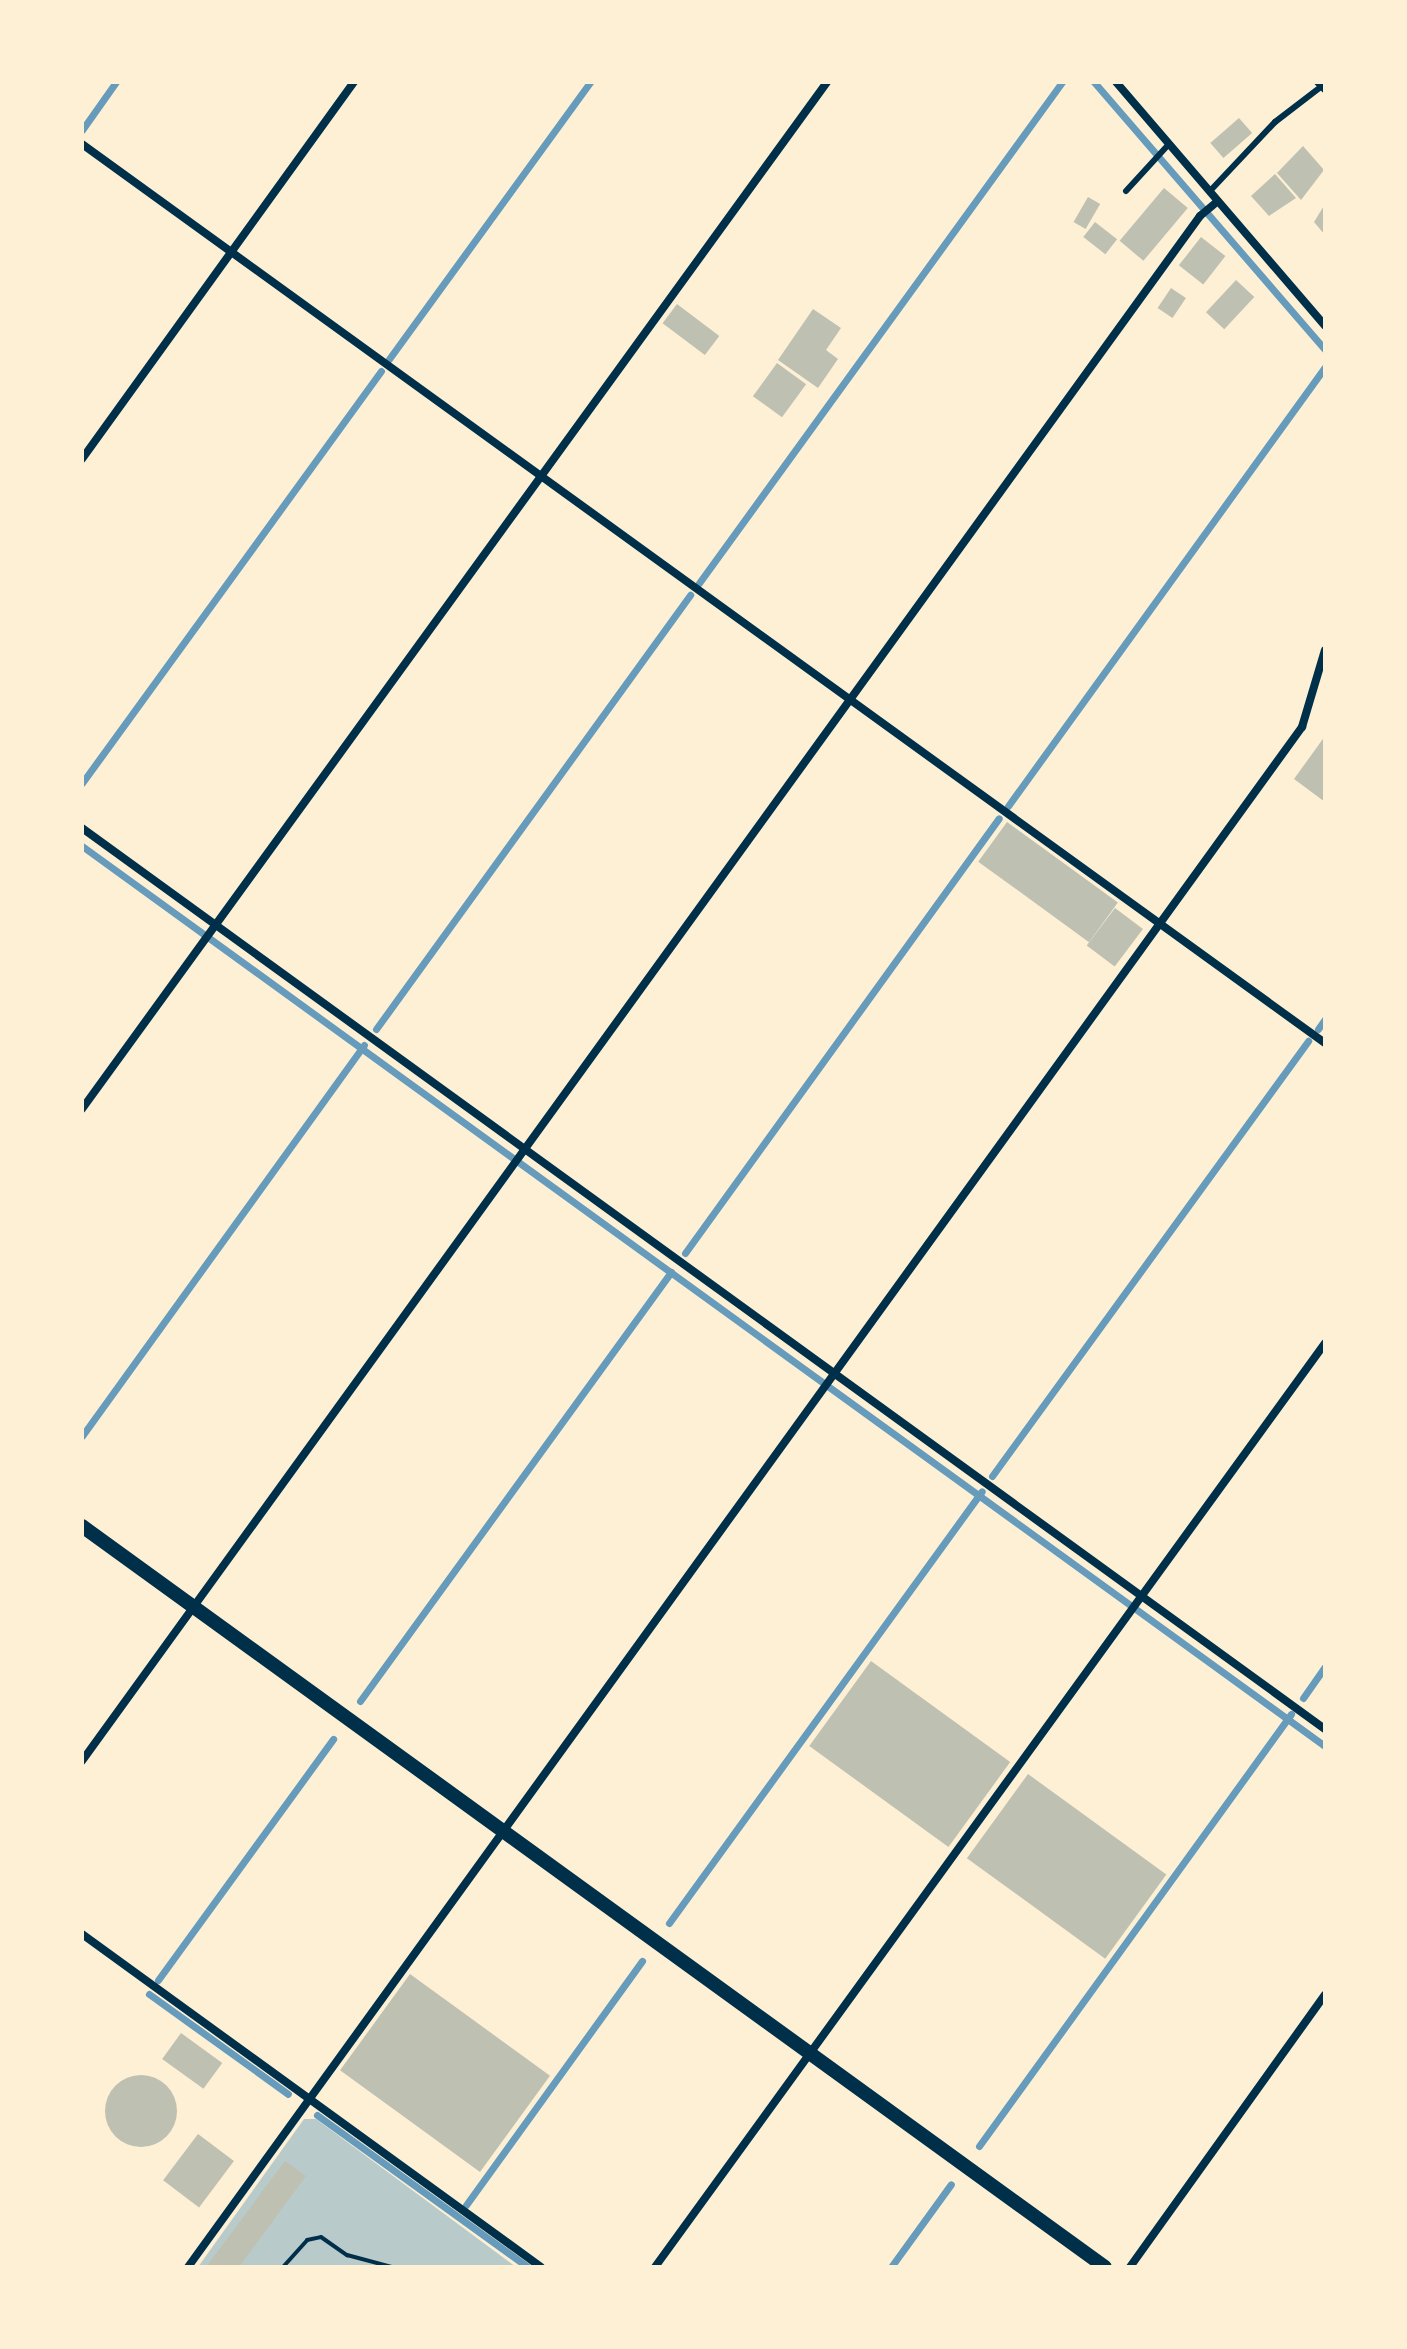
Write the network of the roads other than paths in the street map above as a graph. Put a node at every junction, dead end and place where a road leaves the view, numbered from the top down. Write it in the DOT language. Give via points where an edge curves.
graph roads {
  1 [pos="354,82"];
  2 [pos="827,82"];
  3 [pos="1116,82"];
  4 [pos="1322,85"];
  5 [pos="82,144"];
  6 [pos="1167,145"];
  7 [pos="1126,191"];
  8 [pos="1210,191"];
  9 [pos="1216,203"];
  10 [pos="231,252"];
  11 [pos="1325,326"];
  12 [pos="82,459"];
  13 [pos="541,476"];
  14 [pos="1325,650"];
  15 [pos="849,700"];
  16 [pos="82,828"];
  17 [pos="1159,923"];
  18 [pos="214,927"];
  19 [pos="1325,1043"];
  20 [pos="82,1109"];
  21 [pos="523,1150"];
  22 [pos="1325,1343"];
  23 [pos="833,1375"];
  24 [pos="82,1526"];
  25 [pos="1141,1599"];
  26 [pos="193,1607"];
  27 [pos="1325,1729"];
  28 [pos="82,1761"];
  29 [pos="501,1830"];
  30 [pos="82,1934"];
  31 [pos="1325,1995"];
  32 [pos="810,2053"];
  33 [pos="309,2099"];
  34 [pos="188,2267"];
  35 [pos="541,2267"];
  36 [pos="655,2267"];
  37 [pos="1105,2267"];
  38 [pos="1130,2267"];
  1 -- 10 [label="street"];
  2 -- 13 [label="street"];
  3 -- 6 [label="street"];
  4 -- 8 [label="lane" via="1275,122"];
  5 -- 10 [label="street"];
  6 -- 7 [label="lane" via="1147,161"];
  6 -- 8 [label="street"];
  8 -- 9 [label="street"];
  9 -- 11 [label="street"];
  9 -- 15 [label="street" via="1200,216"];
  10 -- 12 [label="street"];
  10 -- 13 [label="street"];
  13 -- 15 [label="street"];
  13 -- 18 [label="street"];
  14 -- 17 [label="street" via="1302,727"];
  15 -- 17 [label="street"];
  15 -- 21 [label="street"];
  16 -- 18 [label="street"];
  17 -- 19 [label="street"];
  17 -- 23 [label="street"];
  18 -- 20 [label="street"];
  18 -- 21 [label="street"];
  21 -- 23 [label="street"];
  21 -- 26 [label="street"];
  22 -- 25 [label="street"];
  23 -- 25 [label="street"];
  23 -- 29 [label="street"];
  24 -- 26 [label="street"];
  25 -- 27 [label="street"];
  25 -- 32 [label="street"];
  26 -- 28 [label="street"];
  26 -- 29 [label="street"];
  29 -- 32 [label="street"];
  29 -- 33 [label="street"];
  30 -- 33 [label="street"];
  31 -- 38 [label="street"];
  32 -- 36 [label="street"];
  32 -- 37 [label="street"];
  33 -- 34 [label="street"];
  33 -- 35 [label="street"];
}
